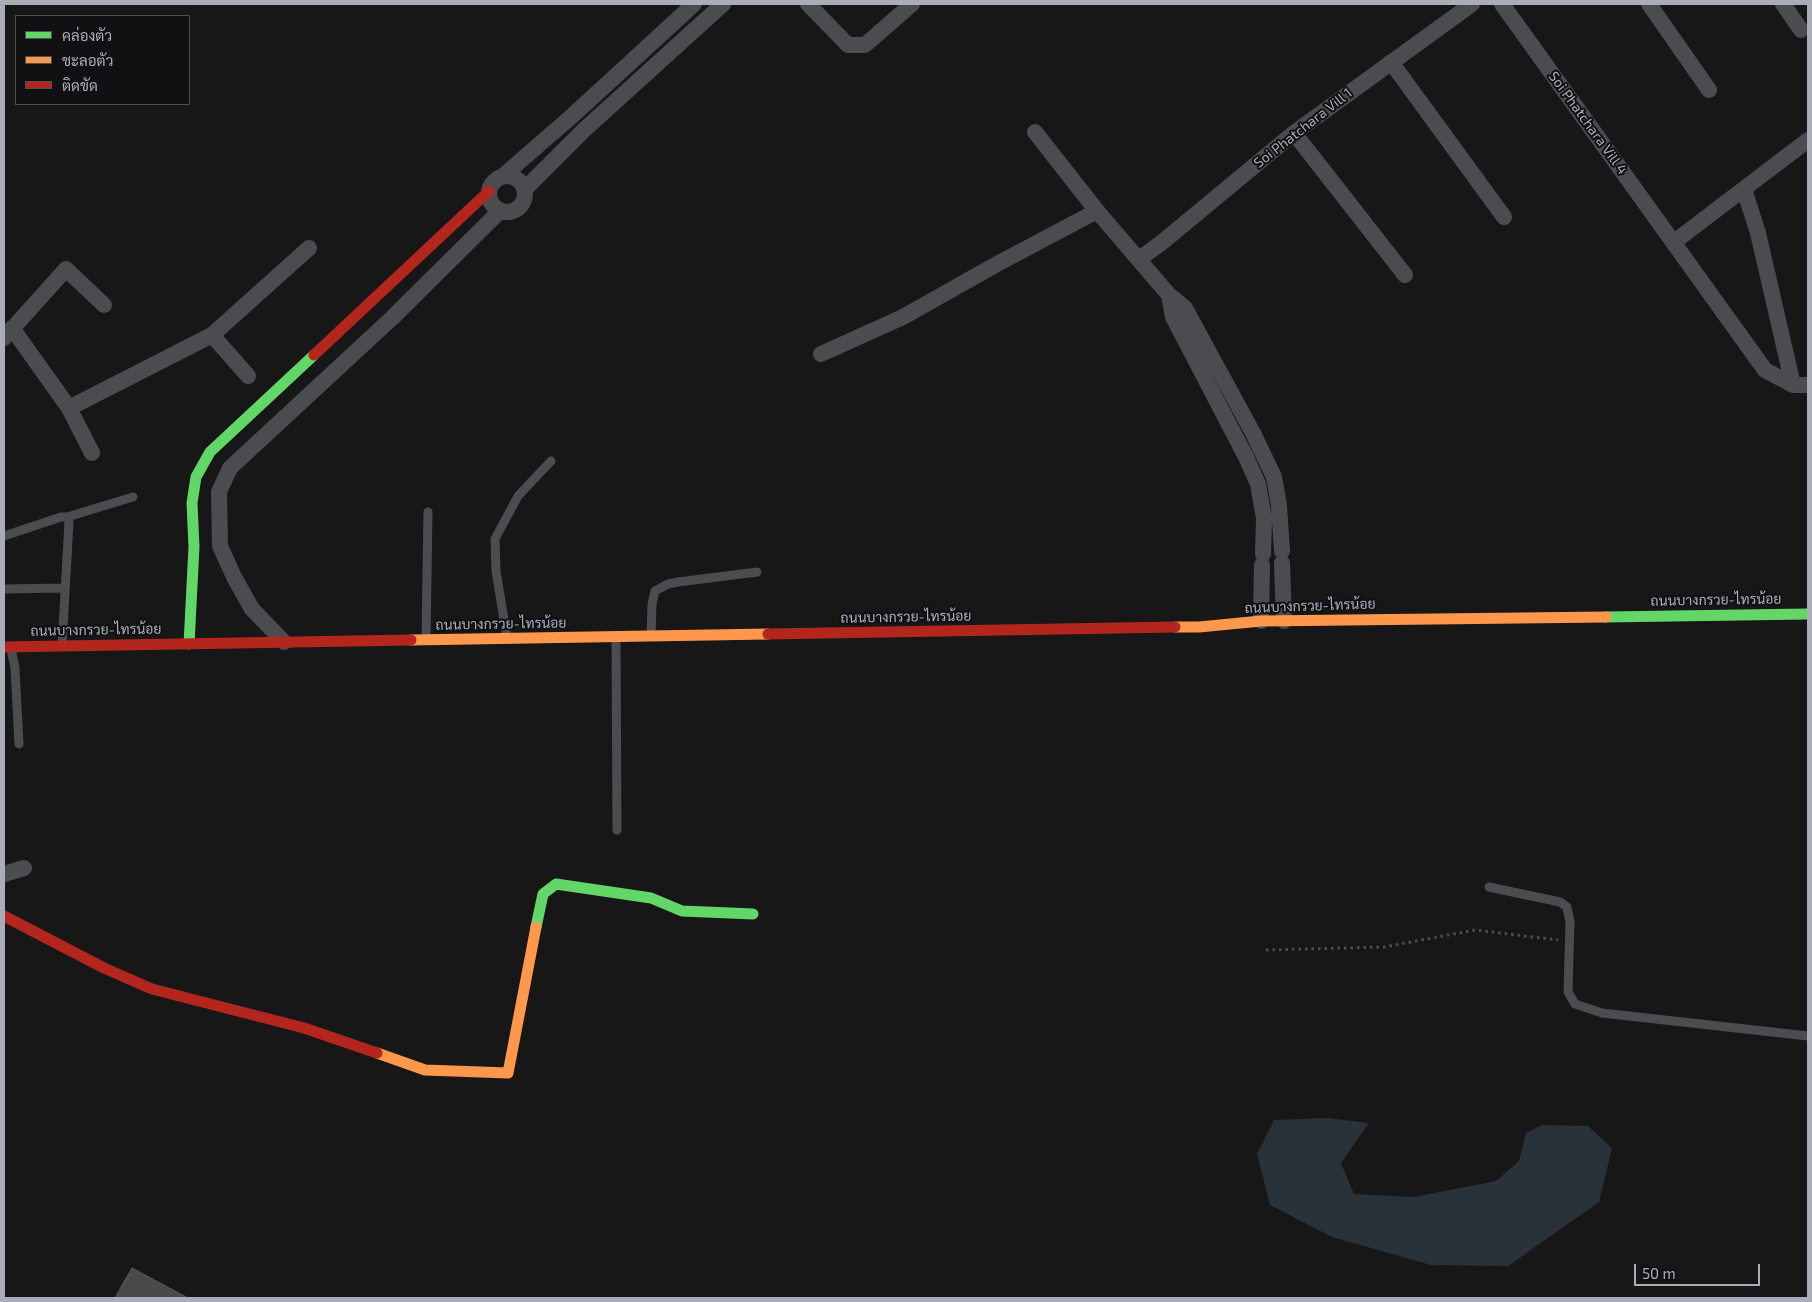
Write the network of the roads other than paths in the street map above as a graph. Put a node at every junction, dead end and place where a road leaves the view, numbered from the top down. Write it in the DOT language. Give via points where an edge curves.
graph roads {
  1 [pos="694,4"];
  2 [pos="723,4"];
  3 [pos="808,4"];
  4 [pos="912,4"];
  5 [pos="1472,4"];
  6 [pos="1502,4"];
  7 [pos="1649,4"];
  8 [pos="1784,4"];
  9 [pos="1801,30"];
  10 [pos="1391,62"];
  11 [pos="1709,90"];
  12 [pos="572,116"];
  13 [pos="584,130"];
  14 [pos="1036,132"];
  15 [pos="1294,133"];
  16 [pos="1808,140"];
  17 [pos="503,176"];
  18 [pos="525,189"];
  19 [pos="1744,189"];
  20 [pos="489,191"];
  21 [pos="500,211"];
  22 [pos="1097,211"];
  23 [pos="1504,217"];
  24 [pos="1674,242"];
  25 [pos="308,248"];
  26 [pos="1139,258"];
  27 [pos="1405,275"];
  28 [pos="1169,295"];
  29 [pos="376,296"];
  30 [pos="104,305"];
  31 [pos="392,318"];
  32 [pos="8,333"];
  33 [pos="212,335"];
  34 [pos="821,354"];
  35 [pos="248,376"];
  36 [pos="1801,385"];
  37 [pos="264,400"];
  38 [pos="69,408"];
  39 [pos="280,421"];
  40 [pos="92,453"];
  41 [pos="551,461"];
  42 [pos="1274,477"];
  43 [pos="1258,484"];
  44 [pos="133,497"];
  45 [pos="428,512"];
  46 [pos="66,517"];
  47 [pos="4,536"];
  48 [pos="220,546"];
  49 [pos="194,547"];
  50 [pos="758,572"];
  51 [pos="64,588"];
  52 [pos="4,589"];
  53 [pos="1808,614"];
  54 [pos="1261,621"];
  55 [pos="1284,621"];
  56 [pos="651,636"];
  57 [pos="616,637"];
  58 [pos="507,638"];
  59 [pos="426,640"];
  60 [pos="284,642"];
  61 [pos="189,644"];
  62 [pos="62,646"];
  63 [pos="7,647"];
  64 [pos="19,744"];
  65 [pos="617,830"];
  66 [pos="24,868"];
  67 [pos="4,874"];
  68 [pos="1488,887"];
  69 [pos="753,914"];
  70 [pos="4,916"];
  71 [pos="1808,1036"];
  1 -- 12 [label="street"];
  2 -- 13 [label="street"];
  3 -- 4 [label="street" via="848,45 865,45"];
  5 -- 10 [label="street, Soi Phatchara Vill 1"];
  6 -- 24 [label="street, Soi Phatchara Vill 4"];
  7 -- 11 [label="street"];
  8 -- 9 [label="street"];
  10 -- 15 [label="street, Soi Phatchara Vill 1"];
  10 -- 23 [label="street"];
  12 -- 13 [label="street"];
  12 -- 17 [label="street"];
  13 -- 18 [label="street"];
  14 -- 22 [label="street"];
  15 -- 26 [label="street, Soi Phatchara Vill 1"];
  15 -- 27 [label="street"];
  16 -- 19 [label="street"];
  17 -- 18 [label="street" via="517,178"];
  17 -- 20 [label="street" via="496,178"];
  18 -- 21 [label="street" via="519,208"];
  19 -- 24 [label="street"];
  19 -- 36 [label="street"];
  20 -- 21 [label="street" via="491,203"];
  20 -- 29 [label="main road"];
  21 -- 31 [label="street"];
  22 -- 26 [label="street"];
  22 -- 34 [label="street" via="903,317"];
  24 -- 36 [label="street, Soi Phatchara Vill 4" via="1765,370"];
  25 -- 33 [label="street"];
  26 -- 28 [label="street"];
  28 -- 42 [label="street" via="1185,308"];
  28 -- 43 [label="street" via="1173,317"];
  29 -- 31 [label="street"];
  29 -- 37 [label="main road"];
  30 -- 32 [label="street" via="66,269"];
  31 -- 39 [label="street"];
  32 -- 38 [label="street"];
  33 -- 35 [label="street"];
  33 -- 38 [label="street"];
  37 -- 39 [label="street"];
  37 -- 49 [label="main road" via="210,452 196,477 192,519"];
  38 -- 40 [label="street"];
  39 -- 48 [label="street" via="230,468 219,492"];
  41 -- 58 [label="lane" via="518,496 494,539"];
  42 -- 43 [label="street"];
  42 -- 55 [label="street" via="1279,505"];
  43 -- 54 [label="street" via="1264,518"];
  44 -- 46 [label="lane"];
  45 -- 59 [label="lane"];
  46 -- 47 [label="lane"];
  46 -- 51 [label="lane"];
  48 -- 49 [label="street"];
  48 -- 60 [label="street" via="252,609"];
  49 -- 61 [label="main road"];
  50 -- 56 [label="lane" via="678,582 656,591 652,604"];
  51 -- 52 [label="lane"];
  51 -- 62 [label="lane"];
  53 -- 55 [label="main road, ถนนบางกรวย-ไทรน้อย"];
  54 -- 55 [label="main road, ถนนบางกรวย-ไทรน้อย"];
  54 -- 56 [label="main road, ถนนบางกรวย-ไทรน้อย" via="1189,628"];
  56 -- 57 [label="main road, ถนนบางกรวย-ไทรน้อย"];
  57 -- 58 [label="main road, ถนนบางกรวย-ไทรน้อย"];
  57 -- 65 [label="lane"];
  58 -- 59 [label="main road, ถนนบางกรวย-ไทรน้อย"];
  59 -- 60 [label="main road, ถนนบางกรวย-ไทรน้อย"];
  60 -- 61 [label="main road, ถนนบางกรวย-ไทรน้อย"];
  61 -- 62 [label="main road, ถนนบางกรวย-ไทรน้อย"];
  62 -- 63 [label="main road, ถนนบางกรวย-ไทรน้อย"];
  63 -- 64 [label="lane" via="15,668"];
  66 -- 67 [label="street"];
  68 -- 71 [label="lane" via="1560,902 1567,907 1570,922 1568,992 1574,1004 1602,1013"];
  69 -- 70 [label="main road" via="682,911 651,898 556,884 542,894 508,1073 425,1070 304,1028 152,989"];
}
